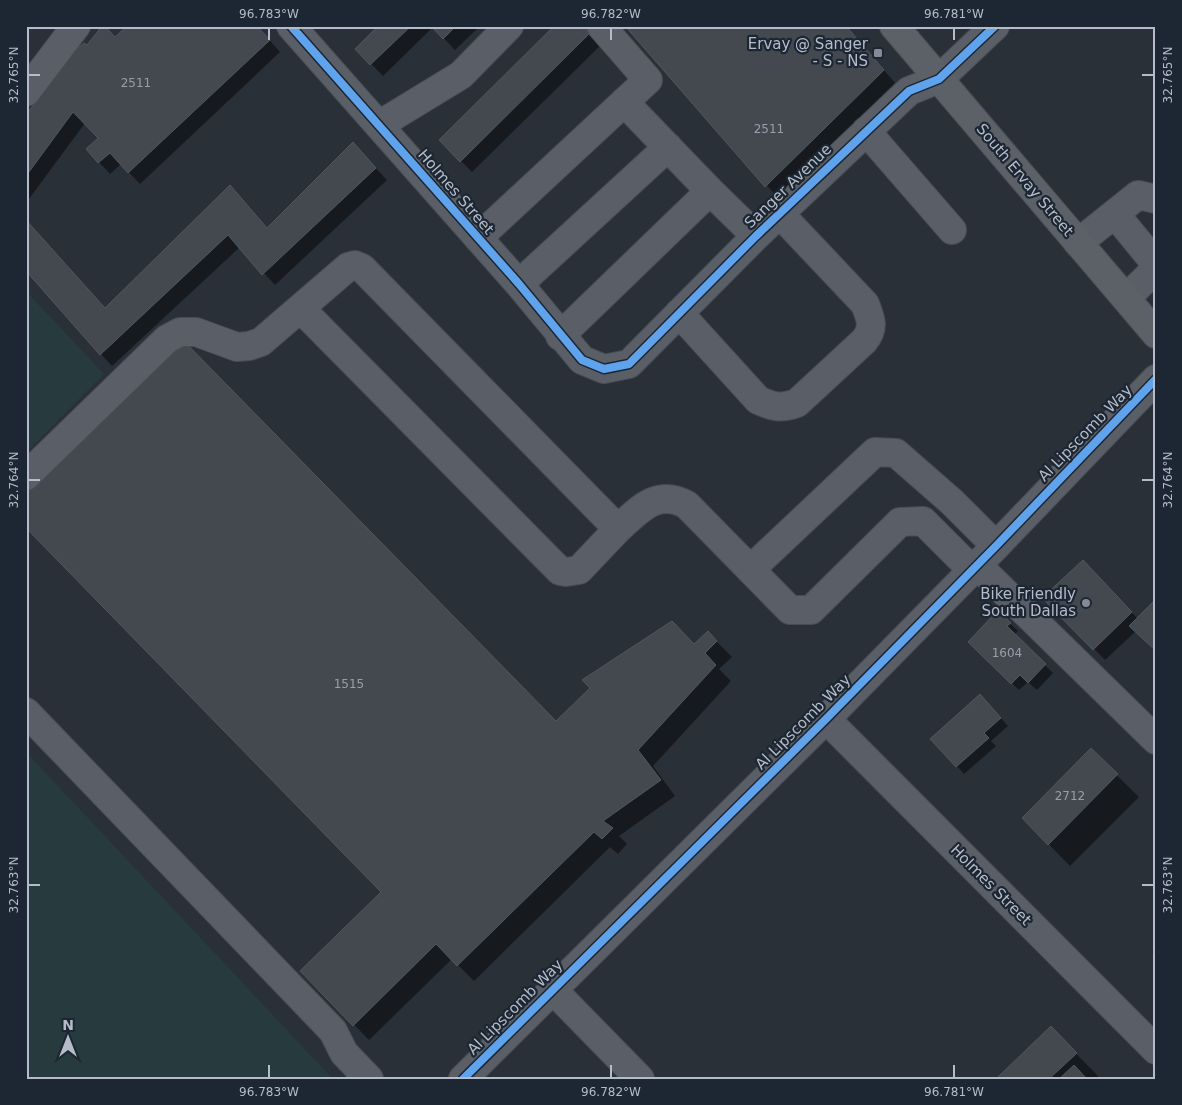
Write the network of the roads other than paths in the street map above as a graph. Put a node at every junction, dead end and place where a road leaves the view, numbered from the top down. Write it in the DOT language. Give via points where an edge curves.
graph roads {
  1 [pos="76,26"];
  2 [pos="291,26"];
  3 [pos="510,26"];
  4 [pos="601,26"];
  5 [pos="894,26"];
  6 [pos="995,26"];
  7 [pos="939,79"];
  8 [pos="26,92"];
  9 [pos="624,102"];
  10 [pos="379,125"];
  11 [pos="866,131"];
  12 [pos="668,147"];
  13 [pos="710,192"];
  14 [pos="1156,199"];
  15 [pos="779,213"];
  16 [pos="1115,214"];
  17 [pos="952,230"];
  18 [pos="756,236"];
  19 [pos="478,238"];
  20 [pos="1078,242"];
  21 [pos="1156,264"];
  22 [pos="1156,269"];
  23 [pos="519,284"];
  24 [pos="1126,298"];
  25 [pos="301,309"];
  26 [pos="679,313"];
  27 [pos="1156,334"];
  28 [pos="560,336"];
  29 [pos="604,369"];
  30 [pos="1156,378"];
  31 [pos="26,476"];
  32 [pos="618,529"];
  33 [pos="996,546"];
  34 [pos="975,568"];
  35 [pos="752,570"];
  36 [pos="26,712"];
  37 [pos="826,719"];
  38 [pos="1156,740"];
  39 [pos="553,990"];
  40 [pos="1156,1050"];
  41 [pos="369,1079"];
  42 [pos="463,1079"];
  43 [pos="640,1079"];
  1 -- 8 [label="street"];
  2 -- 10 [label="street, Holmes Street"];
  3 -- 10 [label="street" via="461,75"];
  4 -- 9 [label="street" via="648,80"];
  5 -- 7 [label="main road, South Ervay Street"];
  6 -- 7 [label="street, Sanger Avenue"];
  7 -- 11 [label="street, Sanger Avenue" via="909,91"];
  7 -- 20 [label="main road, South Ervay Street"];
  9 -- 12 [label="street"];
  9 -- 19 [label="street"];
  10 -- 19 [label="street, Holmes Street"];
  11 -- 15 [label="street, Sanger Avenue"];
  11 -- 17 [label="street"];
  12 -- 13 [label="street"];
  12 -- 23 [label="street"];
  13 -- 18 [label="street"];
  13 -- 28 [label="street"];
  14 -- 16 [label="street" via="1138,195"];
  15 -- 18 [label="street, Sanger Avenue"];
  15 -- 26 [label="street" via="865,304 872,320 871,332 864,341 797,403 772,407 758,400"];
  16 -- 20 [label="street"];
  16 -- 21 [label="street"];
  18 -- 26 [label="street, Sanger Avenue"];
  19 -- 23 [label="street, Holmes Street"];
  20 -- 24 [label="main road, South Ervay Street"];
  22 -- 24 [label="street"];
  23 -- 28 [label="street, Holmes Street"];
  24 -- 27 [label="main road, South Ervay Street"];
  25 -- 31 [label="street" via="261,342 249,346 237,347 196,332 180,332 166,339"];
  25 -- 32 [label="street" via="348,267 362,268"];
  25 -- 32 [label="street" via="560,571 579,570"];
  26 -- 29 [label="street, Sanger Avenue" via="629,364"];
  28 -- 29 [label="street, Holmes Street" via="582,360"];
  30 -- 33 [label="street, Al Lipscomb Way"];
  32 -- 35 [label="street" via="646,504 667,498 678,499 688,505"];
  33 -- 34 [label="street, Al Lipscomb Way"];
  33 -- 35 [label="street" via="896,453 875,452"];
  34 -- 35 [label="street" via="923,521 900,522 811,610 790,610"];
  34 -- 37 [label="street, Al Lipscomb Way"];
  34 -- 38 [label="street"];
  36 -- 41 [label="street" via="332,1031 344,1053"];
  37 -- 39 [label="street, Al Lipscomb Way"];
  37 -- 40 [label="street, Holmes Street"];
  39 -- 42 [label="street, Al Lipscomb Way"];
  39 -- 43 [label="street"];
}
